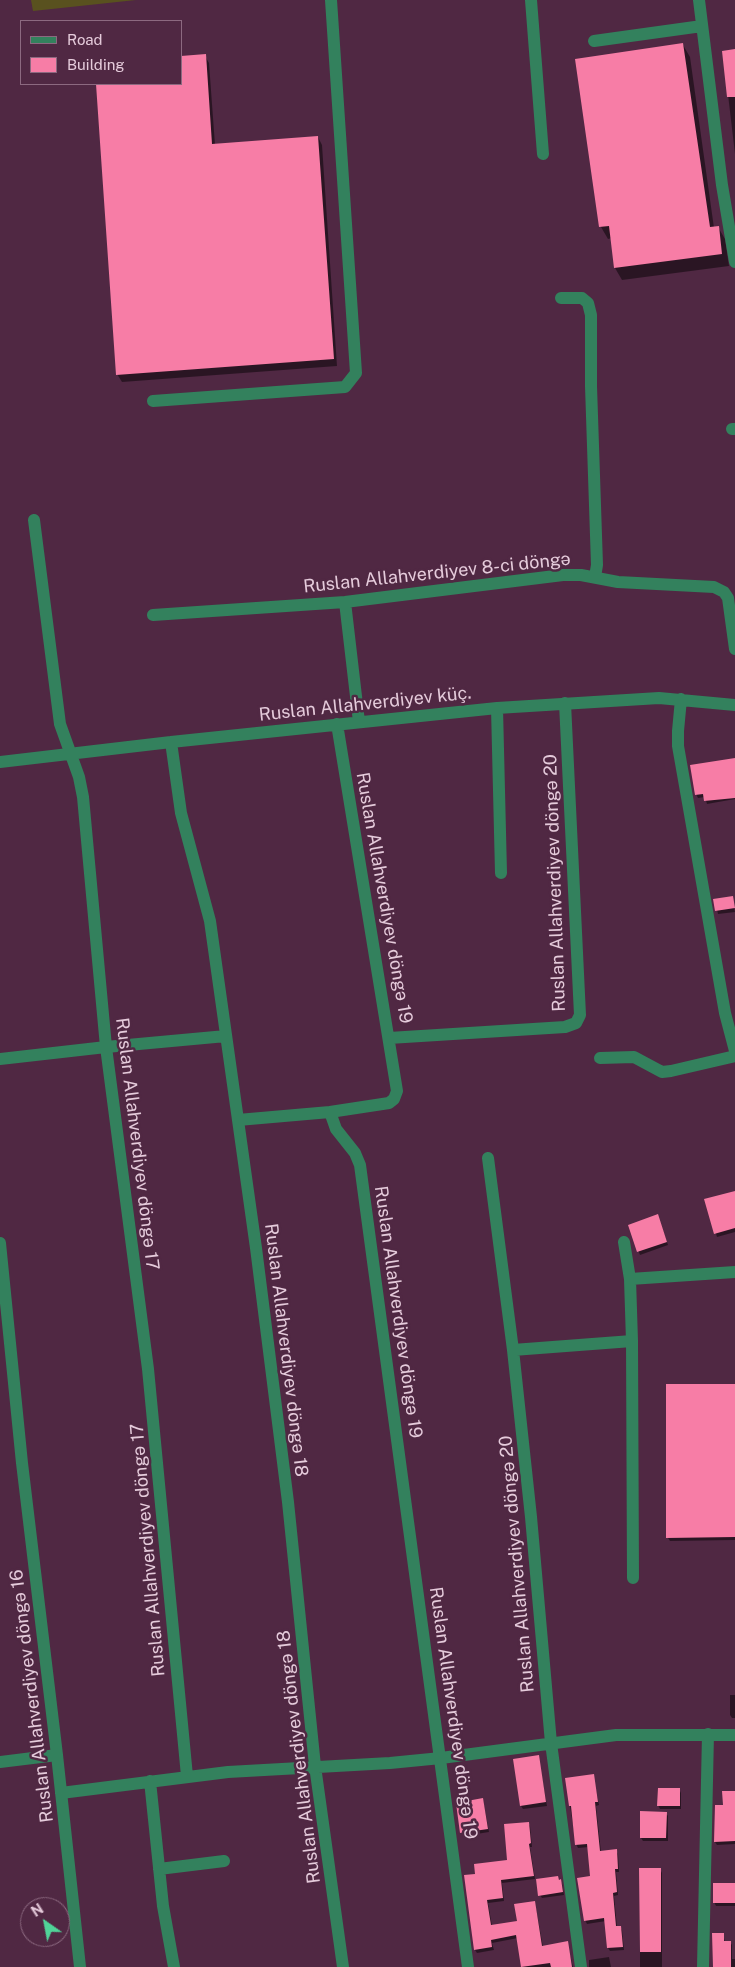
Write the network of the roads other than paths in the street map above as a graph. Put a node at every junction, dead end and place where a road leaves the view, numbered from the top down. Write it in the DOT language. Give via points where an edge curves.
graph roads {
  1 [pos="331,0"];
  2 [pos="530,0"];
  3 [pos="699,0"];
  4 [pos="702,26"];
  5 [pos="594,41"];
  6 [pos="543,154"];
  7 [pos="735,262"];
  8 [pos="560,298"];
  9 [pos="153,401"];
  10 [pos="34,520"];
  11 [pos="595,577"];
  12 [pos="345,602"];
  13 [pos="153,615"];
  14 [pos="735,649"];
  15 [pos="681,699"];
  16 [pos="565,704"];
  17 [pos="735,705"];
  18 [pos="497,708"];
  19 [pos="359,722"];
  20 [pos="337,724"];
  21 [pos="171,742"];
  22 [pos="71,755"];
  23 [pos="0,762"];
  24 [pos="501,873"];
  25 [pos="226,1036"];
  26 [pos="389,1038"];
  27 [pos="106,1047"];
  28 [pos="735,1051"];
  29 [pos="735,1056"];
  30 [pos="600,1058"];
  31 [pos="0,1059"];
  32 [pos="330,1112"];
  33 [pos="238,1120"];
  34 [pos="488,1158"];
  35 [pos="624,1242"];
  36 [pos="0,1243"];
  37 [pos="735,1272"];
  38 [pos="630,1279"];
  39 [pos="632,1341"];
  40 [pos="513,1350"];
  41 [pos="633,1578"];
  42 [pos="708,1734"];
  43 [pos="735,1734"];
  44 [pos="551,1743"];
  45 [pos="57,1755"];
  46 [pos="441,1758"];
  47 [pos="0,1762"];
  48 [pos="315,1766"];
  49 [pos="187,1776"];
  50 [pos="150,1781"];
  51 [pos="61,1793"];
  52 [pos="224,1861"];
  53 [pos="159,1869"];
  54 [pos="80,1967"];
  55 [pos="174,1967"];
  56 [pos="344,1967"];
  57 [pos="468,1967"];
  58 [pos="581,1967"];
  59 [pos="703,1967"];
  1 -- 9 [label="street" via="356,373 345,387"];
  2 -- 6 [label="street"];
  3 -- 4 [label="street"];
  4 -- 5 [label="street"];
  4 -- 7 [label="street"];
  8 -- 11 [label="street" via="582,298 588,303 591,315"];
  10 -- 22 [label="street, Ruslan Allahverdiyev döngə 17" via="60,724"];
  11 -- 12 [label="street, Ruslan Allahverdiyev 8-ci döngə" via="563,575"];
  11 -- 14 [label="street, Ruslan Allahverdiyev 8-ci döngə" via="618,582 719,589 728,598"];
  12 -- 13 [label="street, Ruslan Allahverdiyev 8-ci döngə"];
  12 -- 19 [label="street"];
  15 -- 16 [label="street, Ruslan Allahverdiyev küç."];
  15 -- 17 [label="street, Ruslan Allahverdiyev küç."];
  15 -- 28 [label="street" via="678,746"];
  16 -- 18 [label="street, Ruslan Allahverdiyev küç."];
  16 -- 26 [label="street, Ruslan Allahverdiyev döngə 20" via="580,1015 576,1023 565,1027"];
  18 -- 19 [label="street, Ruslan Allahverdiyev küç."];
  18 -- 24 [label="street"];
  19 -- 20 [label="street, Ruslan Allahverdiyev küç."];
  20 -- 21 [label="street, Ruslan Allahverdiyev küç."];
  20 -- 26 [label="street, Ruslan Allahverdiyev döngə 19"];
  21 -- 22 [label="street, Ruslan Allahverdiyev küç."];
  21 -- 25 [label="street, Ruslan Allahverdiyev döngə 18" via="181,813 210,921"];
  22 -- 23 [label="street, Ruslan Allahverdiyev küç."];
  22 -- 27 [label="street, Ruslan Allahverdiyev döngə 17" via="83,797"];
  25 -- 27 [label="street"];
  25 -- 33 [label="street, Ruslan Allahverdiyev döngə 18"];
  26 -- 32 [label="street, Ruslan Allahverdiyev döngə 19" via="397,1091 394,1099 389,1103"];
  27 -- 31 [label="street"];
  27 -- 49 [label="street, Ruslan Allahverdiyev döngə 17" via="148,1369"];
  29 -- 30 [label="street" via="671,1072 662,1072 634,1058"];
  32 -- 33 [label="street"];
  32 -- 46 [label="street, Ruslan Allahverdiyev döngə 19" via="336,1129 360,1165"];
  33 -- 48 [label="street, Ruslan Allahverdiyev döngə 18" via="288,1502"];
  34 -- 40 [label="street, Ruslan Allahverdiyev döngə 20"];
  35 -- 38 [label="street"];
  36 -- 45 [label="street, Ruslan Allahverdiyev döngə 16"];
  37 -- 38 [label="street"];
  38 -- 39 [label="street"];
  39 -- 40 [label="street"];
  39 -- 41 [label="street"];
  40 -- 44 [label="street, Ruslan Allahverdiyev döngə 20"];
  42 -- 43 [label="street"];
  42 -- 44 [label="street" via="636,1733"];
  42 -- 59 [label="street"];
  44 -- 46 [label="street"];
  44 -- 58 [label="street, Ruslan Allahverdiyev döngə 20"];
  45 -- 47 [label="street"];
  45 -- 51 [label="street, Ruslan Allahverdiyev döngə 16"];
  46 -- 48 [label="street"];
  46 -- 57 [label="street, Ruslan Allahverdiyev döngə 19"];
  48 -- 49 [label="street"];
  48 -- 56 [label="street, Ruslan Allahverdiyev döngə 18"];
  49 -- 50 [label="street"];
  50 -- 51 [label="street"];
  50 -- 53 [label="street"];
  51 -- 54 [label="street, Ruslan Allahverdiyev döngə 16"];
  52 -- 53 [label="street"];
  53 -- 55 [label="street" via="162,1906"];
}
